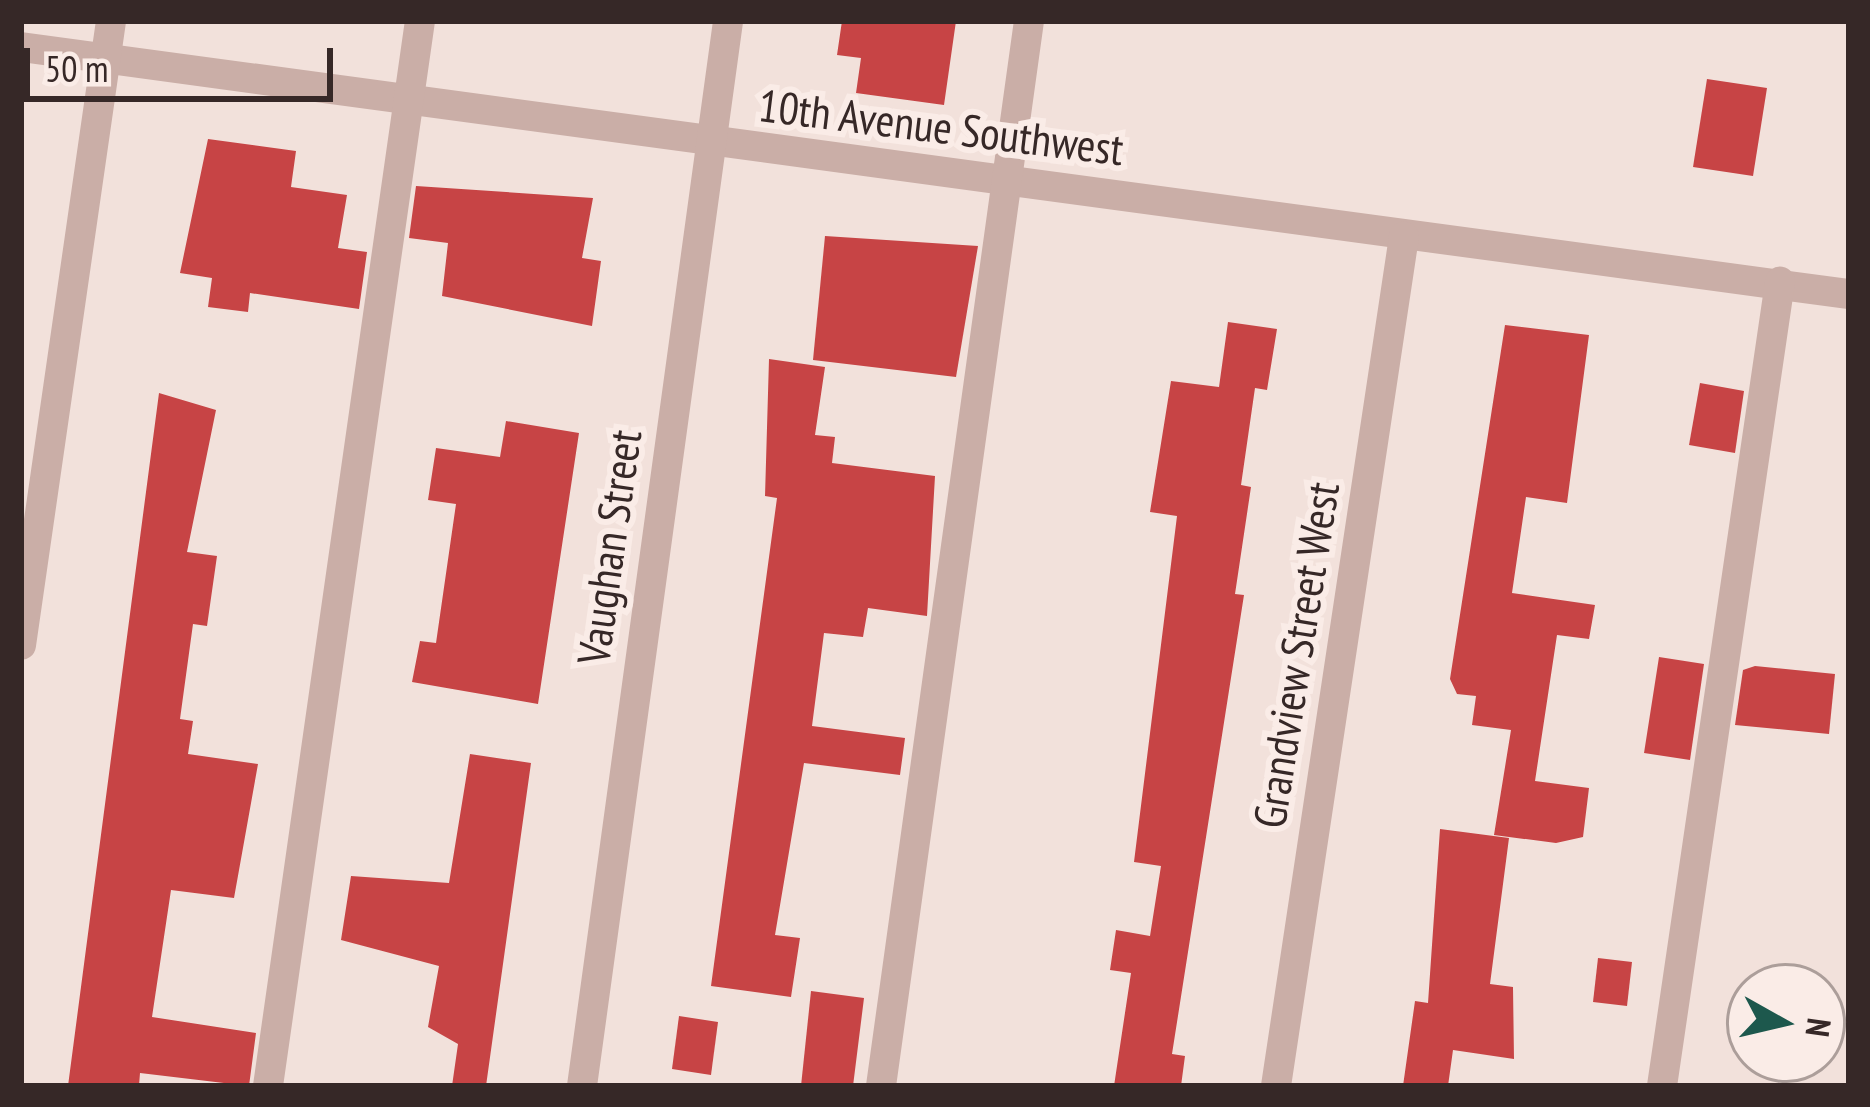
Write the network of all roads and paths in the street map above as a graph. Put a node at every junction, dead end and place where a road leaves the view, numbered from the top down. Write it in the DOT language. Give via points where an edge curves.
graph roads {
  1 [pos="111,21"];
  2 [pos="420,21"];
  3 [pos="728,21"];
  4 [pos="1029,21"];
  5 [pos="21,47"];
  6 [pos="105,59"];
  7 [pos="409,100"];
  8 [pos="709,142"];
  9 [pos="1006,179"];
  10 [pos="1405,238"];
  11 [pos="1780,282"];
  12 [pos="1849,294"];
  13 [pos="21,645"];
  14 [pos="268,1086"];
  15 [pos="582,1086"];
  16 [pos="881,1086"];
  17 [pos="1276,1086"];
  18 [pos="1662,1086"];
  1 -- 6 [label="street"];
  2 -- 7 [label="street"];
  3 -- 8 [label="street, Vaughan Street"];
  4 -- 9 [label="street"];
  5 -- 6 [label="street, 10th Avenue Southwest"];
  6 -- 7 [label="street, 10th Avenue Southwest"];
  6 -- 13 [label="street"];
  7 -- 8 [label="street, 10th Avenue Southwest"];
  7 -- 14 [label="street"];
  8 -- 9 [label="street, 10th Avenue Southwest"];
  8 -- 15 [label="street, Vaughan Street"];
  9 -- 10 [label="street, 10th Avenue Southwest"];
  9 -- 16 [label="street"];
  10 -- 11 [label="street, 10th Avenue Southwest"];
  10 -- 17 [label="street, Grandview Street West"];
  11 -- 12 [label="street, 10th Avenue Southwest"];
  11 -- 18 [label="street"];
}
